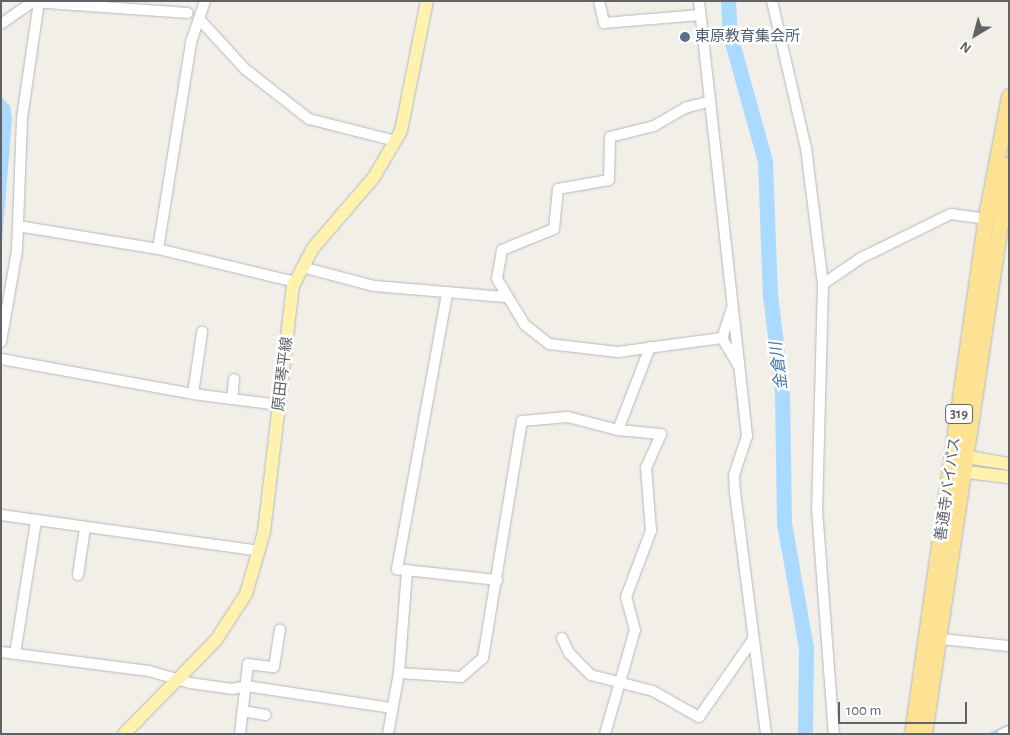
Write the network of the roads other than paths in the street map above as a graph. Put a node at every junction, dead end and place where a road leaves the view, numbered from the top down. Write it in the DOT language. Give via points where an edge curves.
graph roads {
  1 [pos="205,1"];
  2 [pos="599,1"];
  3 [pos="699,1"];
  4 [pos="772,1"];
  5 [pos="39,2"];
  6 [pos="427,2"];
  7 [pos="188,13"];
  8 [pos="700,15"];
  9 [pos="201,21"];
  10 [pos="1,24"];
  11 [pos="1009,96"];
  12 [pos="707,102"];
  13 [pos="396,140"];
  14 [pos="1009,164"];
  15 [pos="998,220"];
  16 [pos="24,227"];
  17 [pos="158,249"];
  18 [pos="302,267"];
  19 [pos="295,282"];
  20 [pos="823,284"];
  21 [pos="447,294"];
  22 [pos="506,297"];
  23 [pos="733,304"];
  24 [pos="202,332"];
  25 [pos="722,338"];
  26 [pos="1,342"];
  27 [pos="650,347"];
  28 [pos="1,358"];
  29 [pos="740,367"];
  30 [pos="234,379"];
  31 [pos="193,394"];
  32 [pos="232,399"];
  33 [pos="279,405"];
  34 [pos="618,430"];
  35 [pos="952,462"];
  36 [pos="967,464"];
  37 [pos="1009,464"];
  38 [pos="1009,477"];
  39 [pos="1,515"];
  40 [pos="36,521"];
  41 [pos="85,528"];
  42 [pos="260,551"];
  43 [pos="408,571"];
  44 [pos="78,575"];
  45 [pos="497,580"];
  46 [pos="280,629"];
  47 [pos="562,638"];
  48 [pos="941,639"];
  49 [pos="752,641"];
  50 [pos="1009,646"];
  51 [pos="1,652"];
  52 [pos="15,654"];
  53 [pos="399,673"];
  54 [pos="178,677"];
  55 [pos="618,680"];
  56 [pos="246,686"];
  57 [pos="392,708"];
  58 [pos="243,711"];
  59 [pos="266,715"];
  60 [pos="1009,731"];
  61 [pos="124,734"];
  62 [pos="240,734"];
  63 [pos="388,734"];
  64 [pos="605,734"];
  65 [pos="766,734"];
  66 [pos="834,734"];
  67 [pos="912,734"];
  68 [pos="924,734"];
  69 [pos="1002,734"];
  1 -- 9 [label="street"];
  2 -- 8 [label="street" via="604,22"];
  3 -- 8 [label="street"];
  4 -- 20 [label="street" via="806,148"];
  5 -- 7 [label="street"];
  5 -- 10 [label="street" via="33,2"];
  5 -- 26 [label="street" via="22,118 17,250"];
  6 -- 13 [label="main road, 原田琴平線" via="412,89"];
  8 -- 12 [label="street"];
  9 -- 13 [label="street" via="245,69 309,119"];
  9 -- 17 [label="street" via="191,42"];
  11 -- 15 [label="highway, 善通寺バイパス / 319"];
  12 -- 22 [label="street" via="685,108 654,126 610,137 609,180 558,189 554,229 497,256 497,278"];
  12 -- 23 [label="street"];
  13 -- 18 [label="main road, 原田琴平線" via="374,177 313,248"];
  14 -- 15 [label="highway, 善通寺バイパス / 319"];
  15 -- 20 [label="street" via="950,214 861,258"];
  15 -- 35 [label="highway, 善通寺バイパス / 319"];
  15 -- 36 [label="highway, 善通寺バイパス / 319"];
  16 -- 17 [label="street"];
  17 -- 19 [label="street"];
  18 -- 19 [label="main road, 原田琴平線"];
  18 -- 21 [label="street" via="374,286"];
  19 -- 33 [label="main road, 原田琴平線"];
  20 -- 66 [label="street" via="817,509"];
  21 -- 22 [label="street"];
  21 -- 43 [label="street" via="397,569"];
  22 -- 27 [label="street" via="525,325 548,344 596,353"];
  23 -- 25 [label="street"];
  23 -- 29 [label="street"];
  24 -- 31 [label="street" via="202,363"];
  25 -- 27 [label="street"];
  25 -- 29 [label="street"];
  27 -- 34 [label="street"];
  28 -- 31 [label="street"];
  29 -- 49 [label="street" via="747,436 734,475"];
  30 -- 32 [label="street"];
  31 -- 32 [label="street"];
  32 -- 33 [label="street"];
  33 -- 42 [label="main road, 原田琴平線"];
  34 -- 45 [label="street" via="568,417 522,421"];
  34 -- 55 [label="street" via="661,434 646,468 651,532 626,597 636,625"];
  35 -- 36 [label="main road"];
  35 -- 67 [label="highway, 善通寺バイパス / 319"];
  36 -- 37 [label="main road"];
  36 -- 38 [label="main road"];
  36 -- 48 [label="highway, 善通寺バイパス / 319"];
  39 -- 40 [label="street"];
  40 -- 41 [label="street"];
  40 -- 52 [label="street"];
  41 -- 42 [label="street"];
  41 -- 44 [label="street"];
  42 -- 54 [label="main road, 原田琴平線" via="253,577 233,618"];
  43 -- 45 [label="street"];
  43 -- 53 [label="street"];
  45 -- 53 [label="street" via="486,648 471,673 461,677"];
  46 -- 56 [label="street" via="274,667 248,664"];
  47 -- 55 [label="street" via="569,653 591,675"];
  48 -- 50 [label="street"];
  48 -- 68 [label="highway, 善通寺バイパス / 319"];
  49 -- 55 [label="street" via="699,717 653,691"];
  49 -- 65 [label="street"];
  51 -- 52 [label="street"];
  52 -- 54 [label="street"];
  53 -- 57 [label="street"];
  54 -- 56 [label="street" via="190,683"];
  54 -- 61 [label="main road, 原田琴平線"];
  55 -- 64 [label="street"];
  56 -- 57 [label="street"];
  56 -- 58 [label="street"];
  57 -- 63 [label="street"];
  58 -- 59 [label="street"];
  58 -- 62 [label="street"];
  60 -- 69 [label="street"];
}
